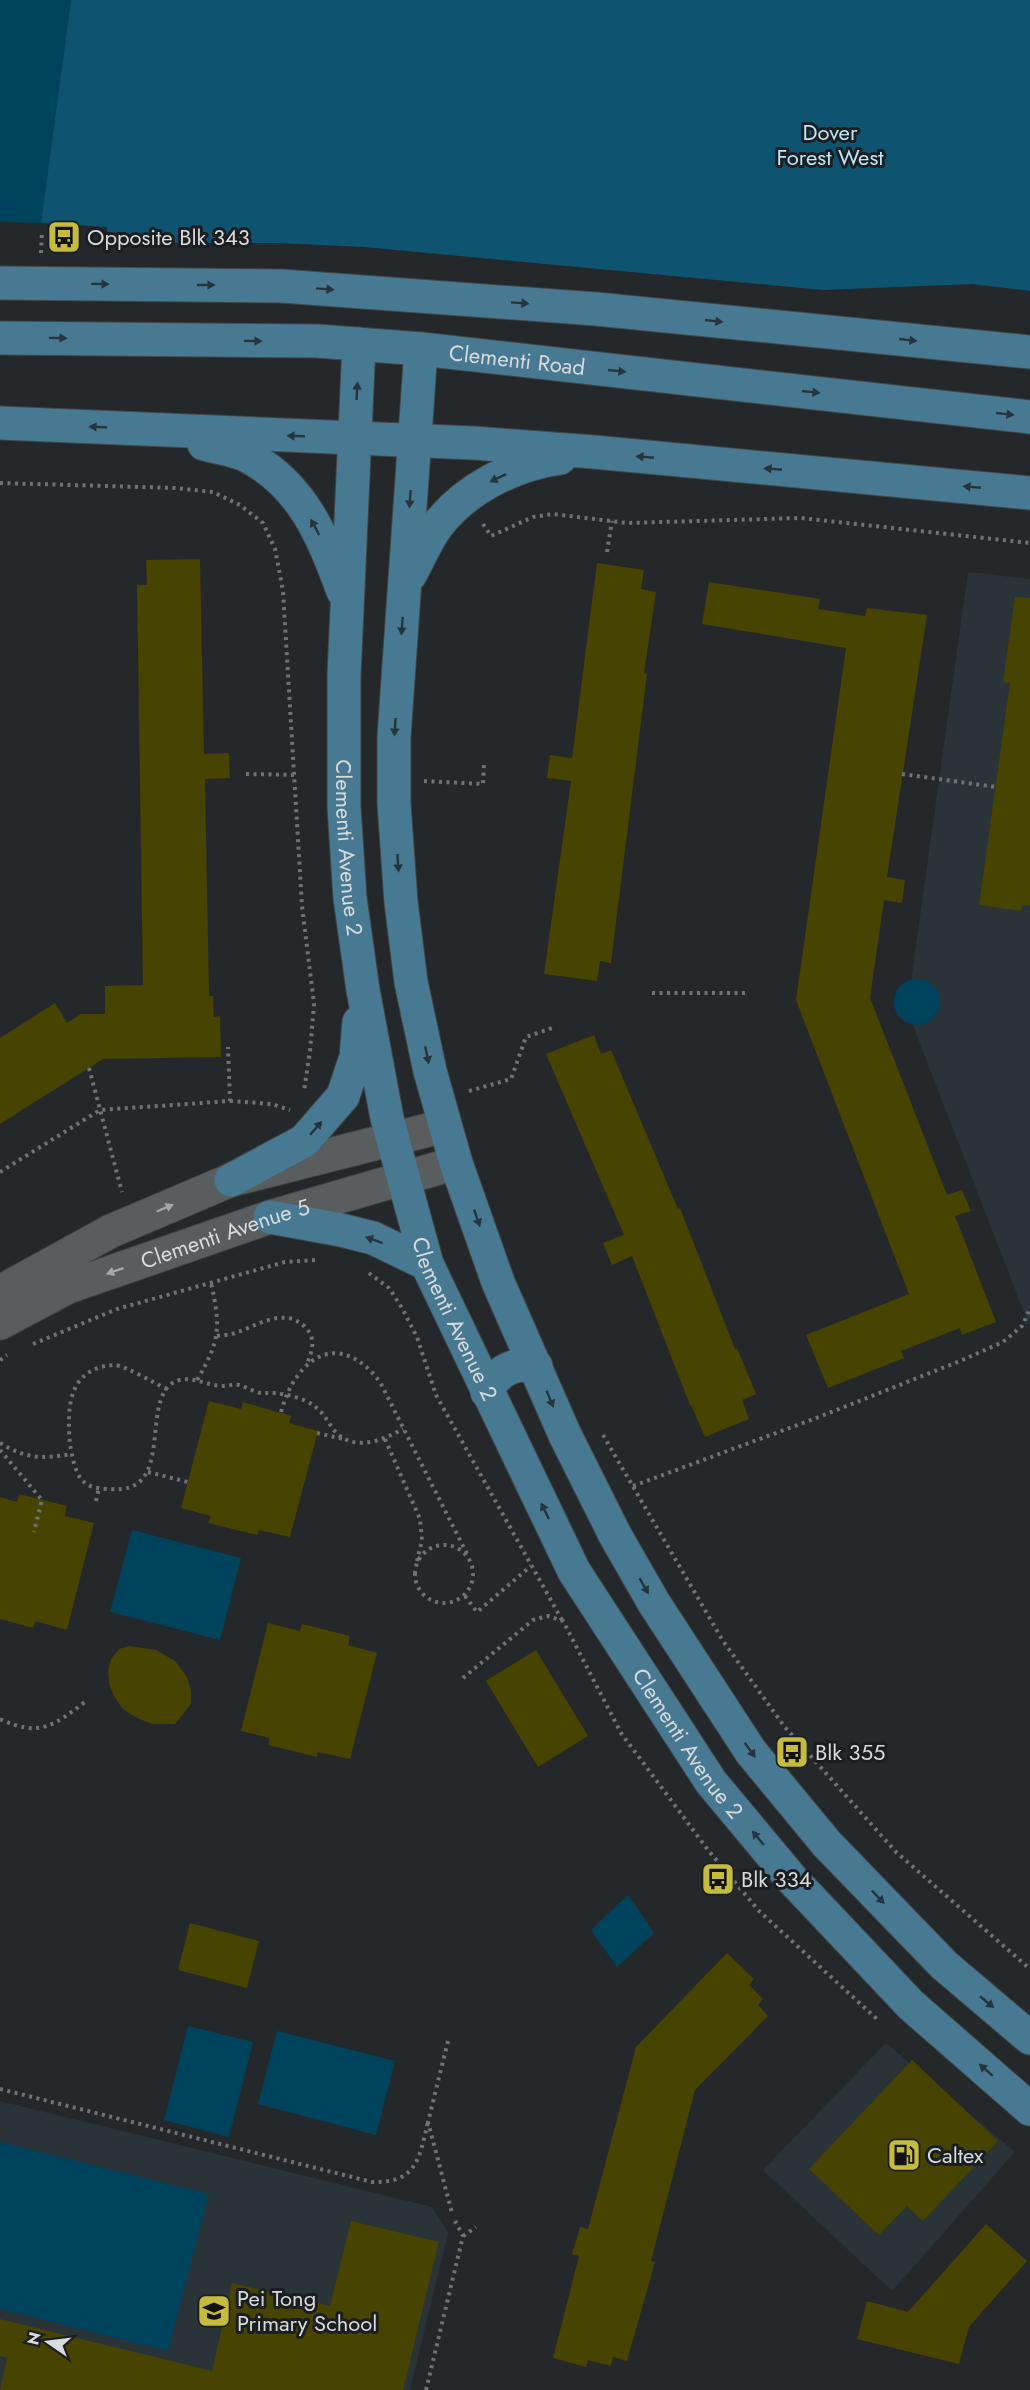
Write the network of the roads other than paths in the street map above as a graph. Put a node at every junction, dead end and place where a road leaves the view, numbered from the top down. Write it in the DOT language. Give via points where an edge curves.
graph roads {
  1 [pos="0,283"];
  2 [pos="0,338"];
  3 [pos="359,344"];
  4 [pos="421,349"];
  5 [pos="1030,352"];
  6 [pos="1030,417"];
  7 [pos="0,423"];
  8 [pos="156,430"];
  9 [pos="354,438"];
  10 [pos="414,441"];
  11 [pos="594,452"];
  12 [pos="1030,493"];
  13 [pos="405,584"];
  14 [pos="346,600"];
  15 [pos="363,990"];
  16 [pos="444,1126"];
  17 [pos="392,1138"];
  18 [pos="456,1163"];
  19 [pos="403,1179"];
  20 [pos="231,1180"];
  21 [pos="270,1217"];
  22 [pos="427,1264"];
  23 [pos="0,1292"];
  24 [pos="5,1338"];
  25 [pos="536,1366"];
  26 [pos="487,1392"];
  27 [pos="1030,2038"];
  28 [pos="1030,2109"];
  1 -- 5 [label="main road, one-way" via="281,286 596,309"];
  2 -- 3 [label="main road, Clementi Road, one-way"];
  3 -- 4 [label="main road, Clementi Road"];
  9 -- 3 [label="main road, Clementi Avenue 2, one-way"];
  4 -- 6 [label="main road, Clementi Road, one-way"];
  4 -- 10 [label="main road, Clementi Avenue 2"];
  8 -- 7 [label="main road, one-way"];
  9 -- 8 [label="main road, one-way"];
  14 -- 8 [label="main road, one-way" via="331,558 308,513 298,496 278,478 248,456"];
  9 -- 10 [label="main road"];
  9 -- 14 [label="main road, Clementi Avenue 2"];
  10 -- 11 [label="main road"];
  10 -- 13 [label="main road, Clementi Avenue 2, one-way"];
  12 -- 11 [label="main road, one-way"];
  11 -- 13 [label="main road, one-way" via="539,461 498,477 465,496 437,527"];
  13 -- 16 [label="main road, Clementi Avenue 2, one-way" via="394,737 401,902 411,982"];
  14 -- 15 [label="main road, Clementi Avenue 2" via="345,807 350,898"];
  15 -- 17 [label="main road, Clementi Avenue 2"];
  20 -- 15 [label="main road, one-way" via="304,1141 343,1096 356,1057"];
  16 -- 17 [label="street, Clementi Avenue 5"];
  16 -- 18 [label="main road, Clementi Avenue 2"];
  17 -- 19 [label="main road, Clementi Avenue 2"];
  17 -- 20 [label="street, Clementi Avenue 5"];
  18 -- 19 [label="street, Clementi Avenue 5"];
  18 -- 25 [label="main road, Clementi Avenue 2, one-way" via="498,1282"];
  19 -- 21 [label="street, Clementi Avenue 5"];
  19 -- 22 [label="main road, Clementi Avenue 2"];
  23 -- 20 [label="street, Clementi Avenue 5, one-way" via="111,1231"];
  22 -- 21 [label="main road, one-way" via="373,1238"];
  21 -- 24 [label="street, Clementi Avenue 5, one-way" via="68,1287"];
  22 -- 26 [label="main road, Clementi Avenue 2"];
  25 -- 26 [label="main road" via="525,1364 507,1369 491,1382"];
  25 -- 27 [label="main road, Clementi Avenue 2, one-way" via="615,1535 654,1603 751,1752 827,1844 937,1957"];
  28 -- 26 [label="main road, Clementi Avenue 2, one-way" via="911,2005 791,1878 711,1782 574,1571"];
}
